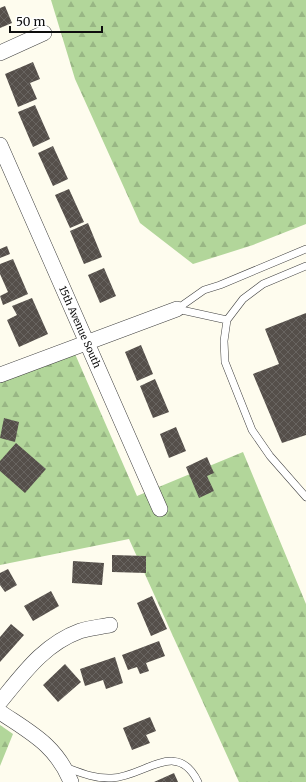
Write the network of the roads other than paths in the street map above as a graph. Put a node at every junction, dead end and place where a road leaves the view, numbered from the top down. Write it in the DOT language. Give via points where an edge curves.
graph roads {
  1 [pos="44,33"];
  2 [pos="0,53"];
  3 [pos="0,145"];
  4 [pos="306,248"];
  5 [pos="306,266"];
  6 [pos="177,309"];
  7 [pos="227,320"];
  8 [pos="86,342"];
  9 [pos="0,374"];
  10 [pos="306,497"];
  11 [pos="160,509"];
  12 [pos="110,624"];
  13 [pos="0,702"];
  14 [pos="0,712"];
  15 [pos="64,767"];
  16 [pos="70,782"];
  17 [pos="198,782"];
  1 -- 2 [label="street"];
  3 -- 8 [label="street, 15th Avenue South"];
  4 -- 6 [label="lane" via="204,290"];
  5 -- 7 [label="lane" via="263,284 243,299"];
  6 -- 7 [label="lane"];
  6 -- 8 [label="street"];
  7 -- 10 [label="lane" via="225,362 252,430 258,441"];
  8 -- 9 [label="street"];
  8 -- 11 [label="street, 15th Avenue South"];
  12 -- 13 [label="street" via="81,631 51,646 35,660"];
  14 -- 15 [label="street" via="44,742"];
  15 -- 16 [label="street"];
  15 -- 17 [label="lane" via="96,778 112,778 165,761 177,761 189,767"];
}
